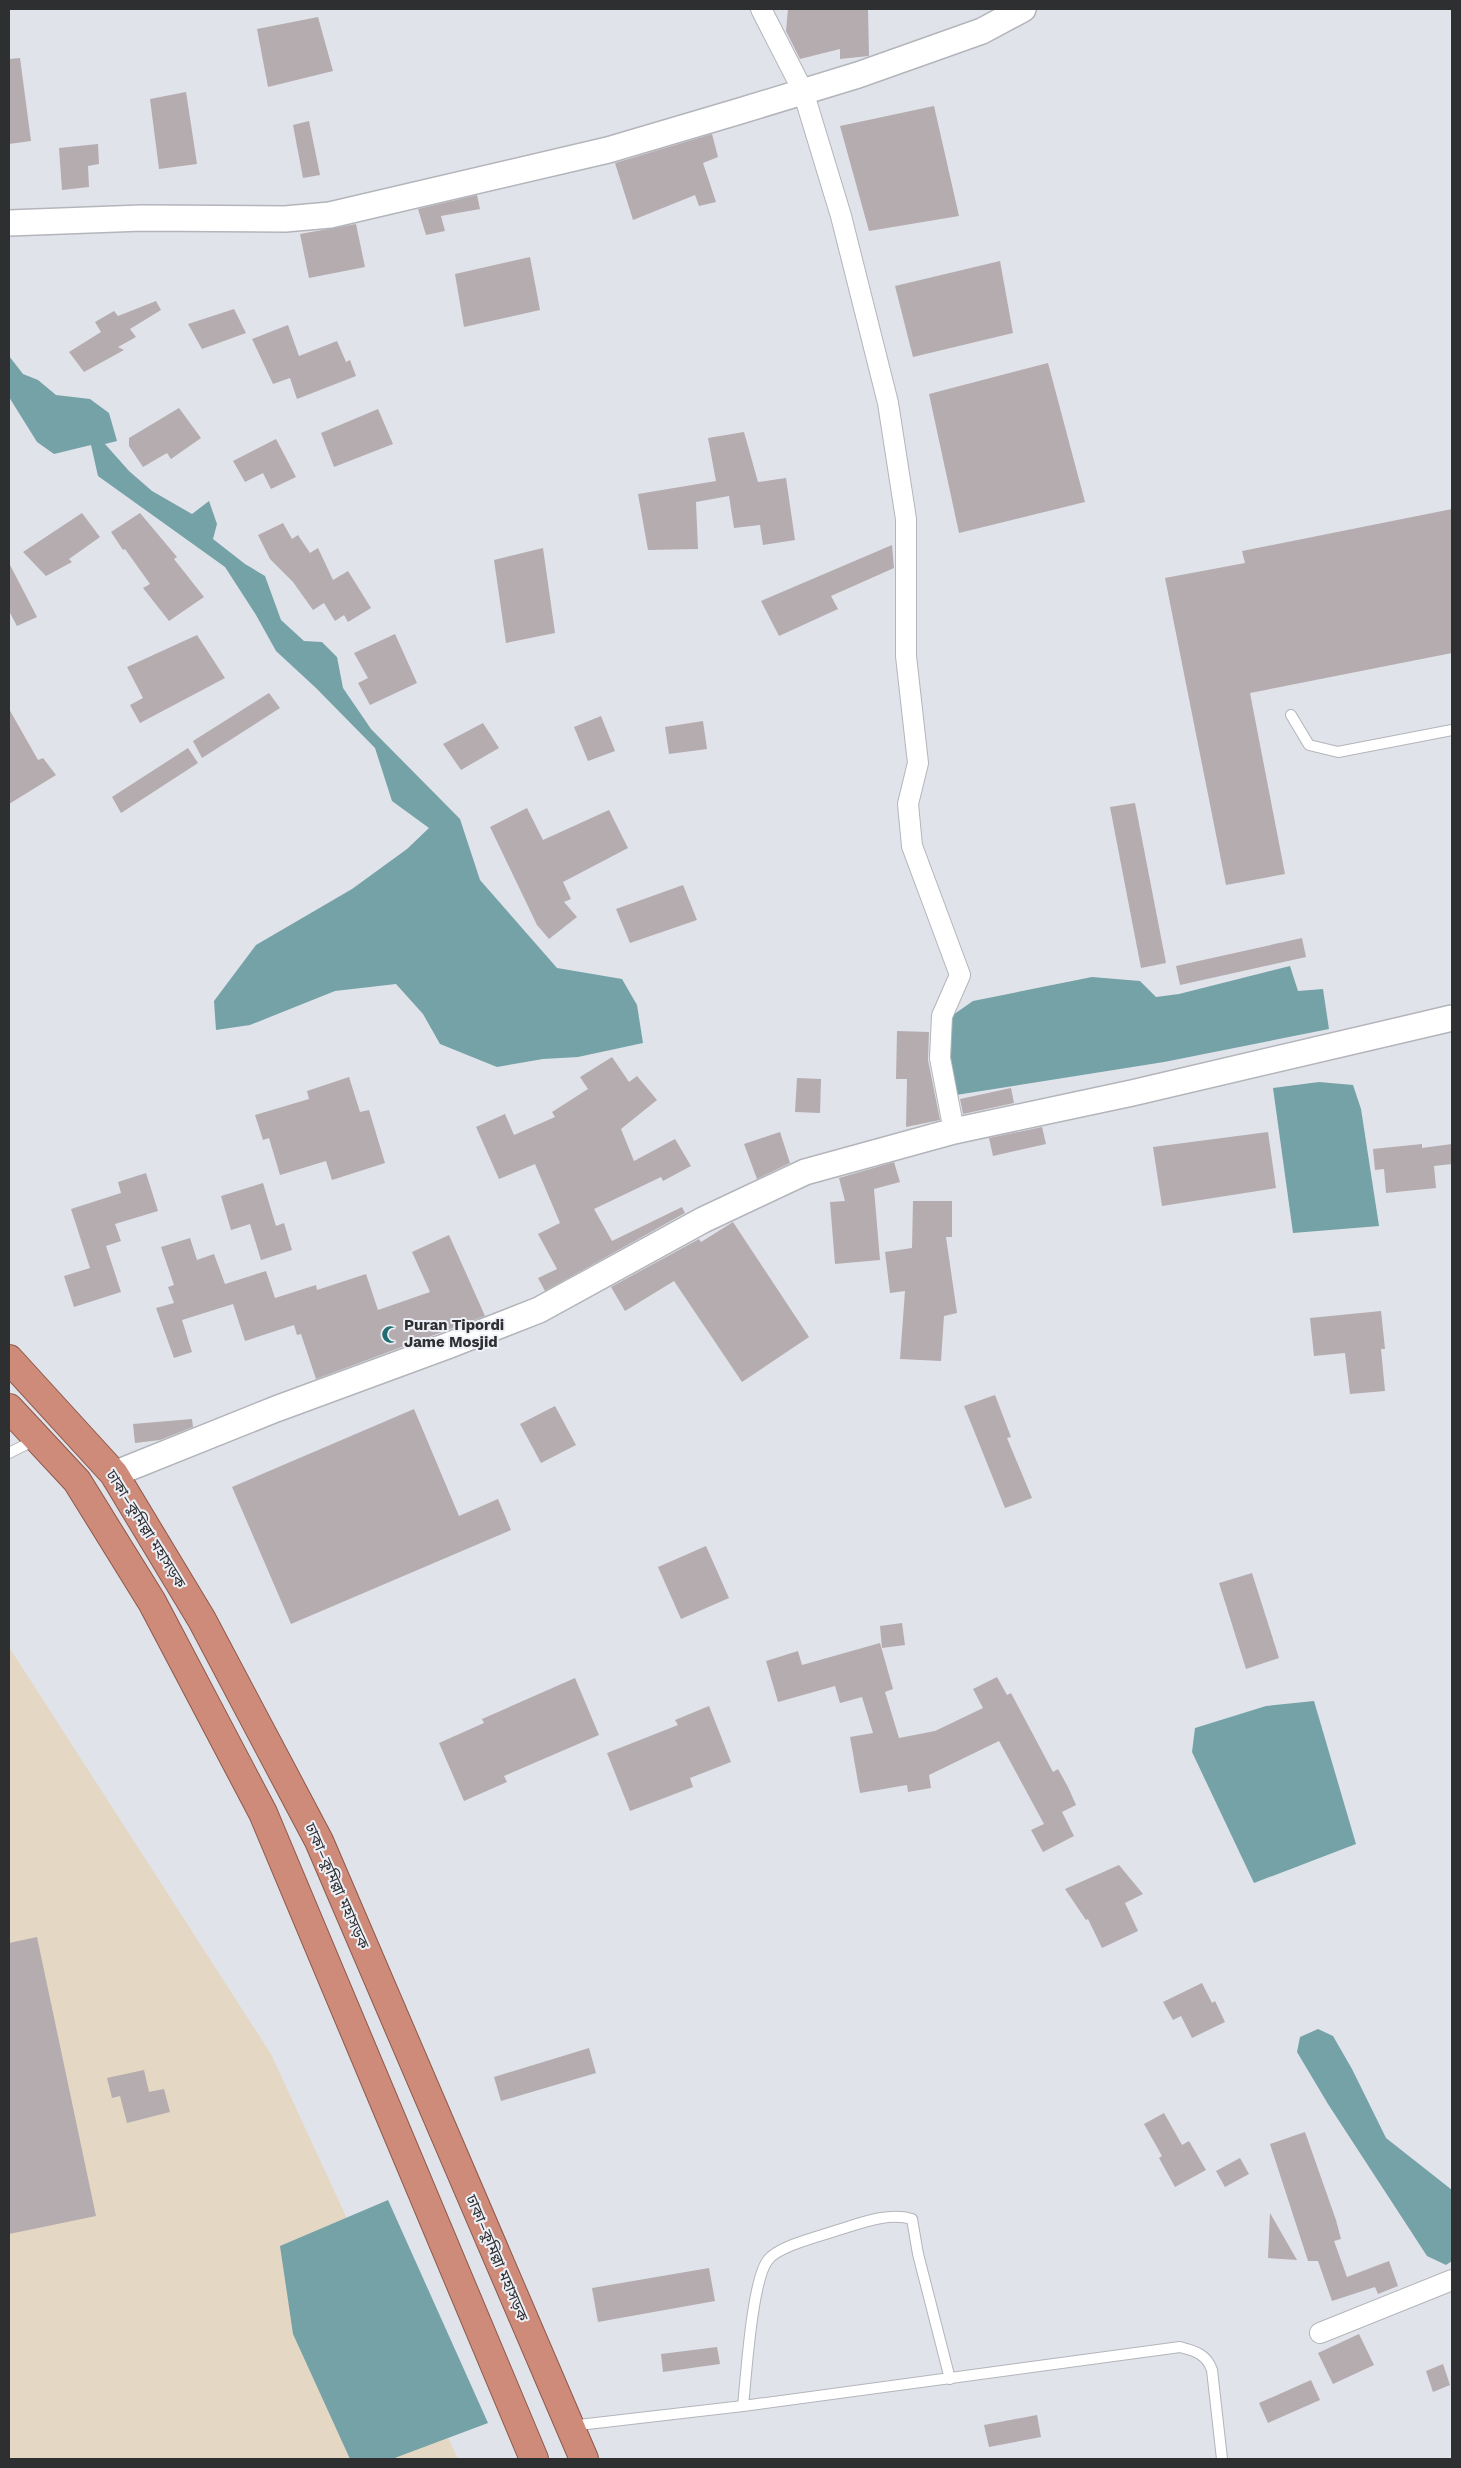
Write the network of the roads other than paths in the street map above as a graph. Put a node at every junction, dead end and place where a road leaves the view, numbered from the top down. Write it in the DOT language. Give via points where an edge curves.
graph roads {
  1 [pos="760,9"];
  2 [pos="1022,9"];
  3 [pos="803,91"];
  4 [pos="9,223"];
  5 [pos="1291,715"];
  6 [pos="1452,730"];
  7 [pos="1452,1018"];
  8 [pos="954,1131"];
  9 [pos="9,1359"];
  10 [pos="9,1408"];
  11 [pos="37,1439"];
  12 [pos="9,1453"];
  13 [pos="107,1466"];
  14 [pos="77,1481"];
  15 [pos="1452,2280"];
  16 [pos="1320,2333"];
  17 [pos="950,2379"];
  18 [pos="743,2406"];
  19 [pos="569,2426"];
  20 [pos="534,2459"];
  21 [pos="584,2459"];
  22 [pos="1222,2459"];
  1 -- 3 [label="street"];
  2 -- 3 [label="street" via="982,31"];
  3 -- 4 [label="street" via="608,150 330,215 286,220 142,218"];
  3 -- 8 [label="street" via="841,216 888,403 906,519 906,656 918,763 908,804 912,846 960,975 942,1016 940,1058"];
  5 -- 6 [label="lane" via="1309,745 1338,752"];
  7 -- 8 [label="street"];
  8 -- 13 [label="street" via="805,1172 703,1220 539,1310 276,1409"];
  9 -- 13 [label="highway, ঢাকা–কুমিল্লা মহাসড়ক"];
  10 -- 11 [label="highway"];
  11 -- 12 [label="lane"];
  11 -- 14 [label="highway"];
  13 -- 14 [label="highway"];
  13 -- 19 [label="highway, ঢাকা–কুমিল্লা মহাসড়ক" via="202,1620 319,1840"];
  14 -- 20 [label="highway" via="152,1602 263,1813"];
  15 -- 16 [label="street"];
  17 -- 18 [label="lane"];
  17 -- 18 [label="lane" via="912,2219 899,2215 865,2222 790,2246 768,2260 758,2286"];
  17 -- 22 [label="lane" via="1180,2347 1199,2352 1209,2360 1212,2370"];
  18 -- 19 [label="lane"];
  19 -- 21 [label="highway, ঢাকা–কুমিল্লা মহাসড়ক"];
}
